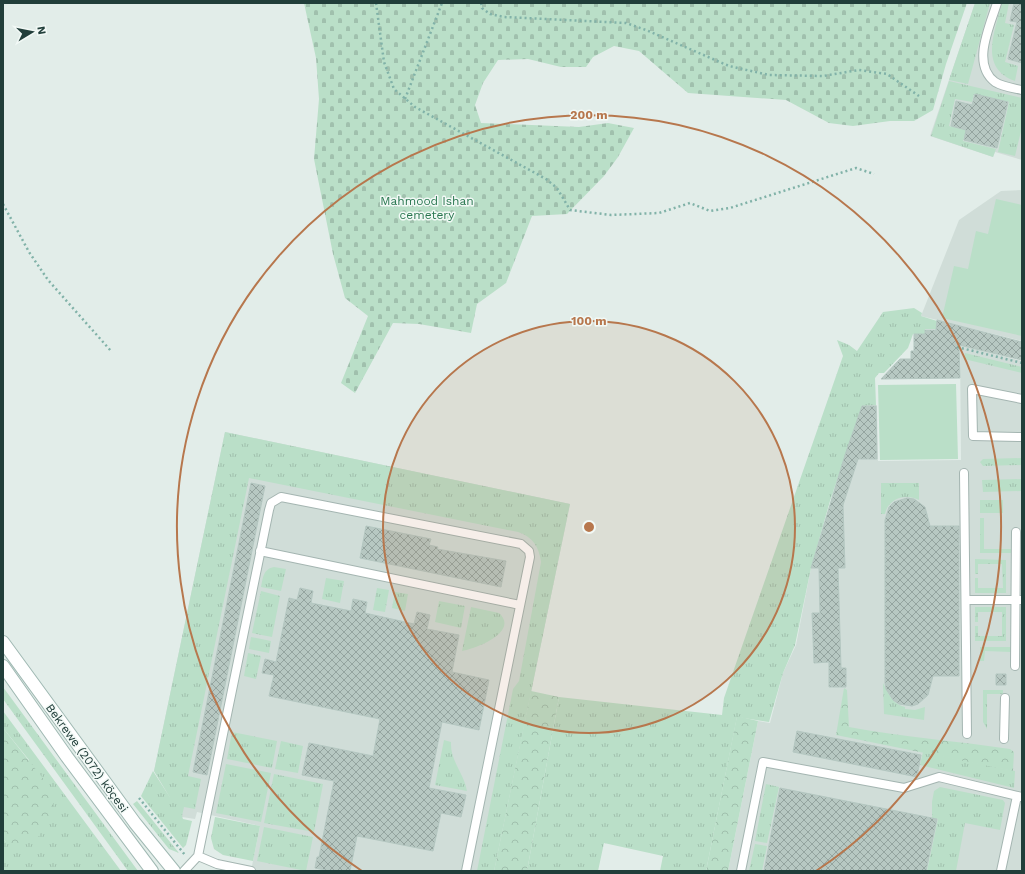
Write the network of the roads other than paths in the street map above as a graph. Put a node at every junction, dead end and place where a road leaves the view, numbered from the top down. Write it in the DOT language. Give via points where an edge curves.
graph roads {
  1 [pos="997,3"];
  2 [pos="1022,90"];
  3 [pos="1022,398"];
  4 [pos="1022,437"];
  5 [pos="964,473"];
  6 [pos="1016,532"];
  7 [pos="260,551"];
  8 [pos="966,600"];
  9 [pos="1019,600"];
  10 [pos="520,605"];
  11 [pos="3,642"];
  12 [pos="3,666"];
  13 [pos="1016,666"];
  14 [pos="1005,698"];
  15 [pos="967,734"];
  16 [pos="1004,739"];
  17 [pos="1019,796"];
  18 [pos="198,856"];
  19 [pos="152,871"];
  20 [pos="174,871"];
  21 [pos="184,871"];
  22 [pos="251,871"];
  23 [pos="466,871"];
  24 [pos="741,871"];
  25 [pos="1002,871"];
  1 -- 2 [label="lane" via="984,48 984,62 989,76 996,82"];
  3 -- 4 [label="lane" via="972,389 973,436"];
  5 -- 8 [label="lane"];
  6 -- 9 [label="lane"];
  7 -- 10 [label="lane"];
  7 -- 10 [label="lane" via="272,503 281,497 521,544 529,551 530,557"];
  7 -- 18 [label="lane"];
  8 -- 9 [label="lane"];
  8 -- 15 [label="lane"];
  9 -- 13 [label="lane"];
  10 -- 23 [label="lane"];
  11 -- 20 [label="main road, Bekrewe (2072) köçesi" via="135,823"];
  12 -- 19 [label="main road, Bekrewe (2072) köçesi"];
  14 -- 16 [label="lane"];
  17 -- 24 [label="lane" via="939,777 904,788 763,762"];
  17 -- 25 [label="lane"];
  18 -- 21 [label="lane"];
  18 -- 22 [label="lane" via="217,864"];
}
